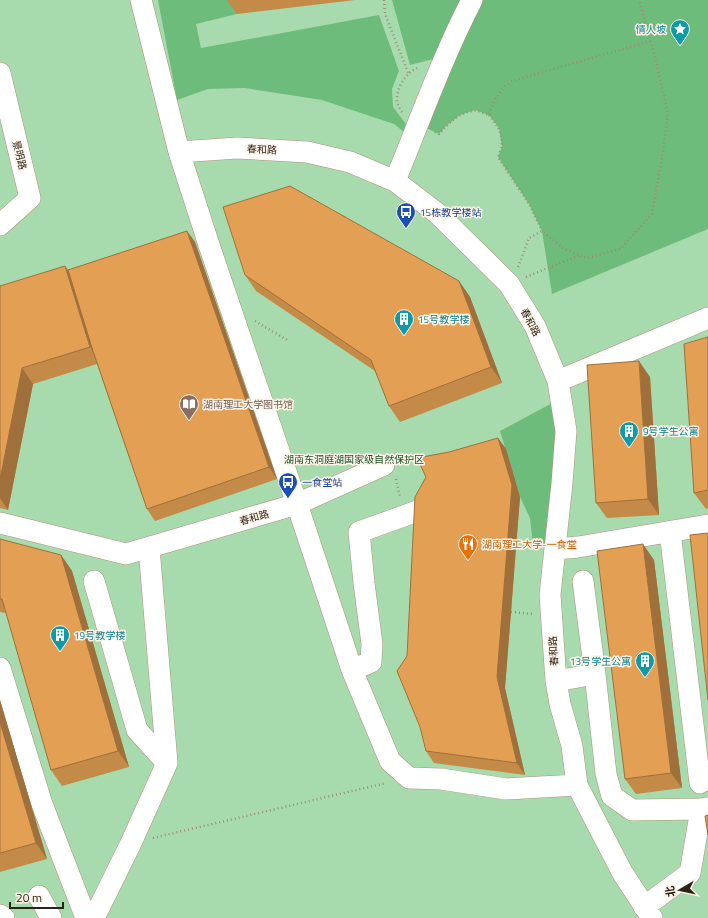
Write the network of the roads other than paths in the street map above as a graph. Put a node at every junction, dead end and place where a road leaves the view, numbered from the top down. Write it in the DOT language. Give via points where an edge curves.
graph roads {
  1 [pos="141,0"];
  2 [pos="472,0"];
  3 [pos="0,73"];
  4 [pos="179,152"];
  5 [pos="395,181"];
  6 [pos="0,225"];
  7 [pos="708,318"];
  8 [pos="558,380"];
  9 [pos="390,471"];
  10 [pos="297,504"];
  11 [pos="423,509"];
  12 [pos="0,523"];
  13 [pos="708,525"];
  14 [pos="670,532"];
  15 [pos="149,548"];
  16 [pos="556,549"];
  17 [pos="94,580"];
  18 [pos="583,581"];
  19 [pos="0,668"];
  20 [pos="352,670"];
  21 [pos="595,674"];
  22 [pos="556,681"];
  23 [pos="167,763"];
  24 [pos="700,783"];
  25 [pos="577,785"];
  26 [pos="704,816"];
  27 [pos="39,896"];
  28 [pos="648,912"];
  29 [pos="0,915"];
  30 [pos="4,918"];
  31 [pos="51,918"];
  32 [pos="86,918"];
  33 [pos="94,918"];
  1 -- 4 [label="lane"];
  2 -- 5 [label="lane"];
  3 -- 6 [label="lane, 景明路" via="30,198"];
  4 -- 5 [label="lane, 春和路" via="237,148 307,152 350,162"];
  4 -- 10 [label="lane"];
  5 -- 8 [label="lane, 春和路" via="437,213 509,284 535,326"];
  7 -- 8 [label="lane"];
  8 -- 16 [label="lane, 春和路" via="566,431"];
  9 -- 10 [label="lane, 春和路"];
  10 -- 15 [label="lane, 春和路"];
  10 -- 20 [label="lane"];
  11 -- 20 [label="lane" via="359,532 372,644 371,662"];
  12 -- 15 [label="lane, 春和路" via="126,554"];
  13 -- 14 [label="lane"];
  14 -- 16 [label="lane"];
  14 -- 24 [label="lane"];
  15 -- 23 [label="lane"];
  16 -- 22 [label="lane, 春和路" via="550,595"];
  17 -- 23 [label="lane" via="137,730"];
  18 -- 21 [label="lane"];
  19 -- 32 [label="lane" via="42,804"];
  20 -- 25 [label="lane" via="390,761 409,778 441,779 506,789"];
  21 -- 22 [label="lane"];
  21 -- 26 [label="lane" via="606,774 612,796 632,810"];
  22 -- 25 [label="lane, 春和路" via="572,746"];
  23 -- 33 [label="lane"];
  25 -- 28 [label="lane" via="622,872"];
  26 -- 28 [label="lane" via="690,873"];
  27 -- 31 [label="lane"];
  29 -- 30 [label="lane"];
}
